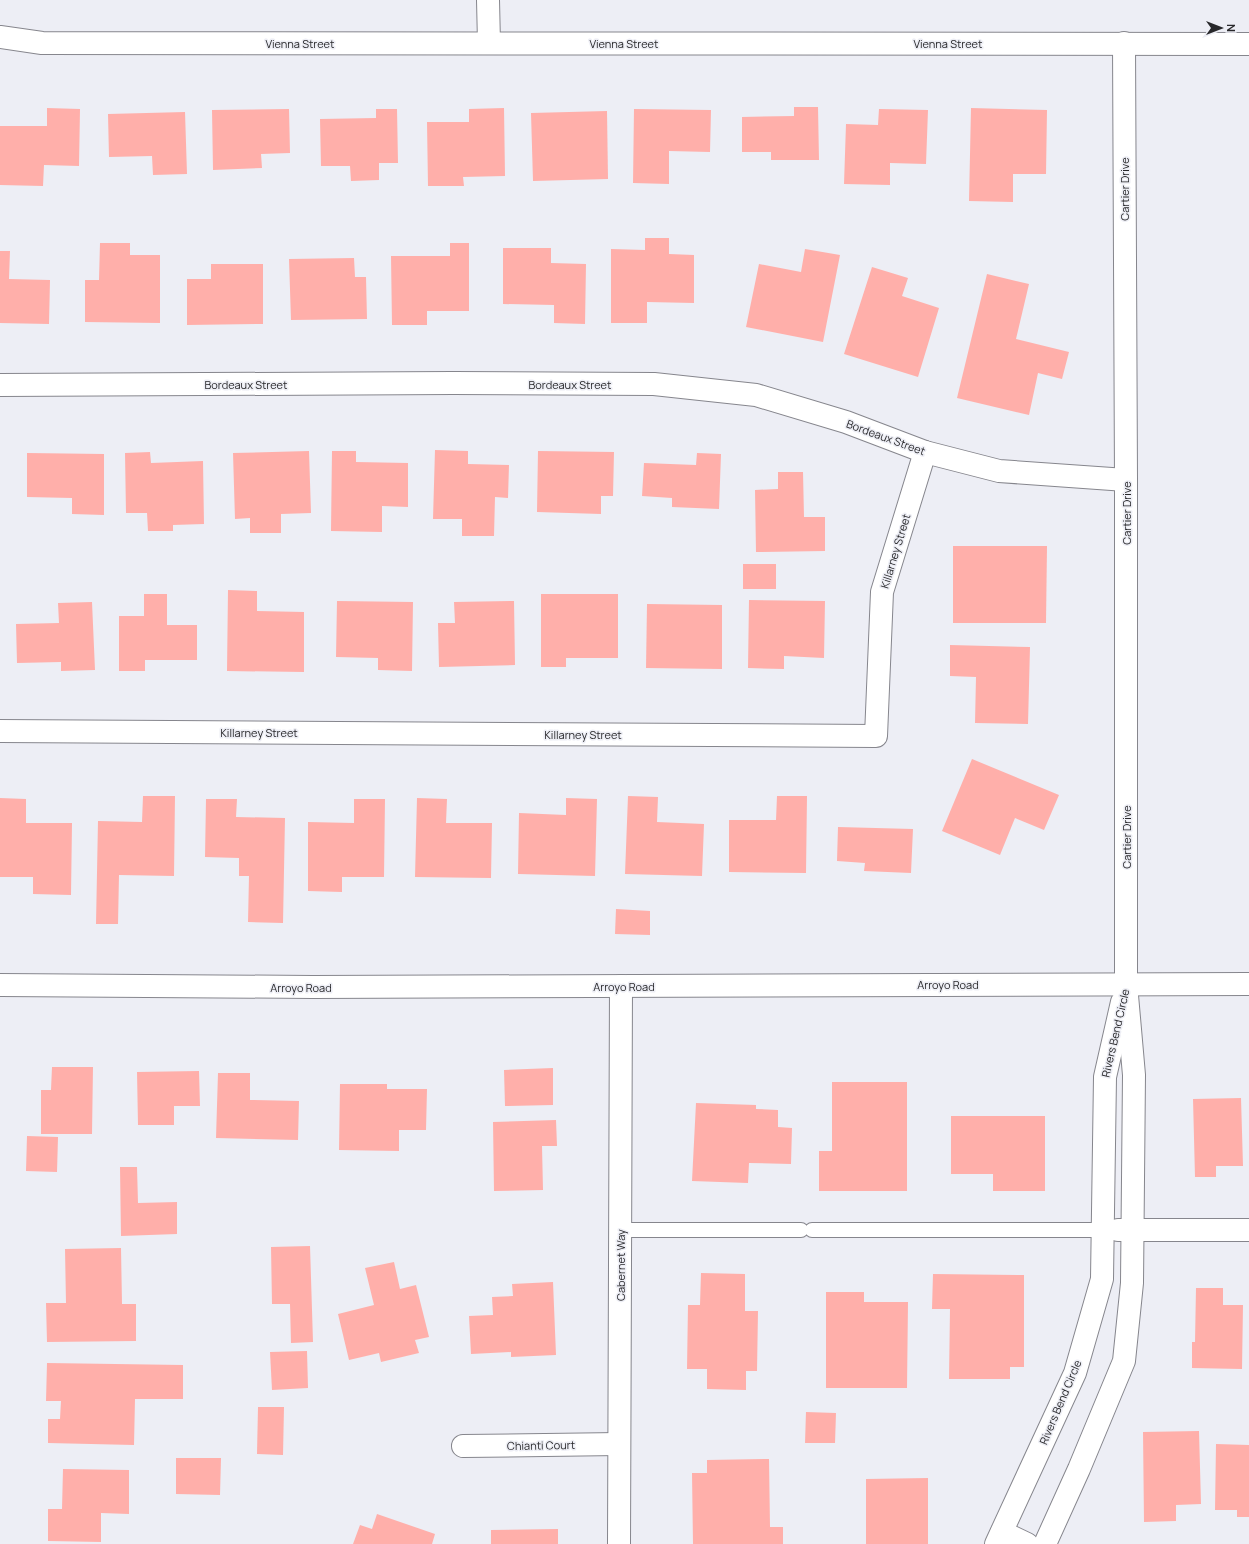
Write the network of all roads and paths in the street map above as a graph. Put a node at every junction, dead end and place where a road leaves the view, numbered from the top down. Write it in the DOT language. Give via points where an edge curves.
graph roads {
  1 [pos="488,0"];
  2 [pos="0,37"];
  3 [pos="489,43"];
  4 [pos="1124,43"];
  5 [pos="1249,44"];
  6 [pos="0,385"];
  7 [pos="925,452"];
  8 [pos="1126,480"];
  9 [pos="0,731"];
  10 [pos="1126,984"];
  11 [pos="1249,984"];
  12 [pos="0,985"];
  13 [pos="621,986"];
  14 [pos="620,1230"];
  15 [pos="1102,1230"];
  16 [pos="1133,1230"];
  17 [pos="1249,1230"];
  18 [pos="619,1444"];
  19 [pos="463,1446"];
  20 [pos="999,1538"];
  21 [pos="620,1544"];
  22 [pos="1027,1544"];
  23 [pos="1045,1544"];
  1 -- 3 [label="street"];
  2 -- 3 [label="street, Vienna Street" via="42,43"];
  3 -- 4 [label="street, Vienna Street"];
  4 -- 5 [label="street, Vienna Street"];
  4 -- 8 [label="street, Cartier Drive"];
  6 -- 7 [label="street, Bordeaux Street" via="654,384 756,395 846,422"];
  7 -- 8 [label="street, Bordeaux Street" via="999,471"];
  7 -- 9 [label="street, Killarney Street" via="882,592 876,736"];
  8 -- 10 [label="street, Cartier Drive"];
  10 -- 11 [label="street, Arroyo Road"];
  10 -- 13 [label="street, Arroyo Road"];
  10 -- 15 [label="street, Rivers Bend Circle" via="1104,1077"];
  10 -- 16 [label="street, Rivers Bend Circle" via="1134,1075"];
  12 -- 13 [label="street, Arroyo Road"];
  13 -- 14 [label="street, Cabernet Way"];
  14 -- 15 [label="lane"];
  14 -- 18 [label="street, Cabernet Way"];
  15 -- 16 [label="street"];
  15 -- 20 [label="street, Rivers Bend Circle" via="1102,1279 1075,1373"];
  16 -- 17 [label="street"];
  16 -- 23 [label="street, Rivers Bend Circle" via="1132,1283 1124,1361"];
  18 -- 19 [label="street, Chianti Court"];
  18 -- 21 [label="street, Cabernet Way"];
  20 -- 22 [label="street"];
}
